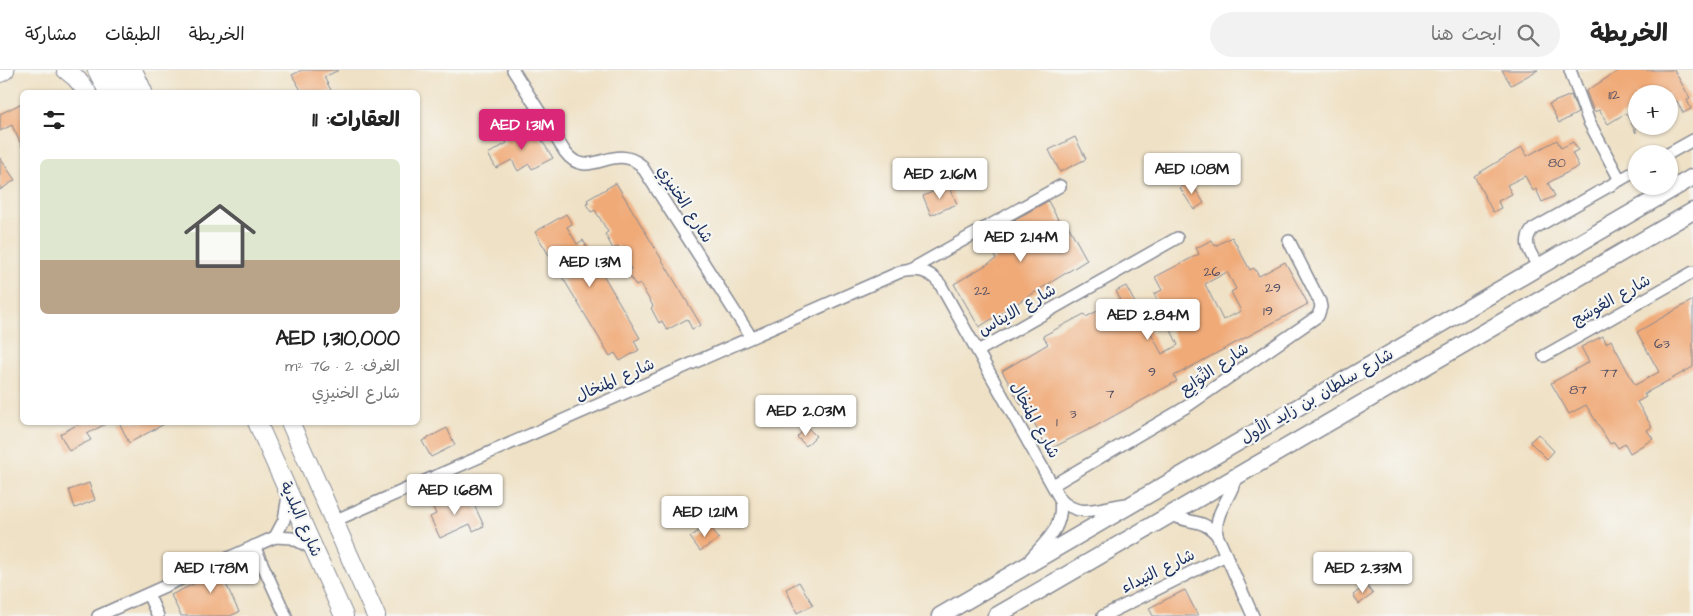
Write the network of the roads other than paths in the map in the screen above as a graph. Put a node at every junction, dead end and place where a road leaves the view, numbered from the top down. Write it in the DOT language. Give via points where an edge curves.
graph roads {
  1 [pos="5,70"];
  2 [pos="66,70"];
  3 [pos="97,70"];
  4 [pos="114,70"];
  5 [pos="133,70"];
  6 [pos="513,70"];
  7 [pos="1570,70"];
  8 [pos="0,73"];
  9 [pos="85,90"];
  10 [pos="107,90"];
  11 [pos="125,90"];
  12 [pos="142,90"];
  13 [pos="1693,140"];
  14 [pos="1678,148"];
  15 [pos="1628,176"];
  16 [pos="1693,177"];
  17 [pos="1620,180"];
  18 [pos="1060,186"];
  19 [pos="1693,211"];
  20 [pos="1177,238"];
  21 [pos="1288,241"];
  22 [pos="1538,266"];
  23 [pos="910,270"];
  24 [pos="1693,272"];
  25 [pos="751,337"];
  26 [pos="978,351"];
  27 [pos="1544,356"];
  28 [pos="258,425"];
  29 [pos="291,425"];
  30 [pos="1236,477"];
  31 [pos="1053,485"];
  32 [pos="288,492"];
  33 [pos="1060,499"];
  34 [pos="1133,504"];
  35 [pos="1171,514"];
  36 [pos="334,521"];
  37 [pos="1217,535"];
  38 [pos="275,536"];
  39 [pos="254,546"];
  40 [pos="314,549"];
  41 [pos="1226,555"];
  42 [pos="1024,567"];
  43 [pos="148,594"];
  44 [pos="98,616"];
  45 [pos="158,616"];
  46 [pos="286,616"];
  47 [pos="344,616"];
  48 [pos="376,616"];
  49 [pos="940,616"];
  50 [pos="996,616"];
  51 [pos="1103,616"];
  52 [pos="1253,616"];
  1 -- 8 [label="main road"];
  2 -- 9 [label="main road"];
  3 -- 10 [label="main road"];
  4 -- 11 [label="main road"];
  5 -- 12 [label="main road"];
  6 -- 25 [label="street, شارع الخنيزِي" via="572,160 592,165 618,156 631,158 641,165"];
  7 -- 17 [label="street" via="1589,122"];
  13 -- 14 [label="street"];
  15 -- 17 [label="street"];
  16 -- 22 [label="main road, شارع سلطان بن زايد الأول"];
  17 -- 22 [label="street" via="1533,229 1527,243"];
  18 -- 23 [label="street, شارع المنخال"];
  19 -- 30 [label="main road, شارع سلطان بن زايد الأول"];
  20 -- 26 [label="street, شارع الايناس"];
  21 -- 31 [label="street, شارع النِّوَايِع" via="1320,302 1318,316 1186,407"];
  22 -- 34 [label="main road, شارع سلطان بن زايد الأول"];
  23 -- 25 [label="street, شارع المنخال"];
  23 -- 26 [label="street, شارع المنخال" via="934,276"];
  24 -- 27 [label="street, شارع العُوسَج"];
  25 -- 36 [label="street, شارع المنخال"];
  26 -- 31 [label="street, شارع المنخال"];
  28 -- 32 [label="main road, شارع البلدية"];
  29 -- 36 [label="main road, شارع البلدية"];
  30 -- 35 [label="main road, شارع سلطان بن زايد الأول"];
  30 -- 37 [label="street" via="1218,514"];
  31 -- 33 [label="street, شارع المنخال"];
  32 -- 38 [label="street" via="284,520"];
  32 -- 40 [label="main road, شارع البلدية"];
  33 -- 34 [label="street" via="1083,512"];
  33 -- 42 [label="street, شارع المنخال" via="1058,526"];
  34 -- 42 [label="main road, شارع سلطان بن زايد الأول"];
  35 -- 37 [label="street" via="1204,524"];
  35 -- 50 [label="main road, شارع سلطان بن زايد الأول"];
  36 -- 48 [label="main road, شارع البلدية"];
  37 -- 41 [label="street"];
  38 -- 39 [label="street"];
  38 -- 40 [label="street" via="300,540"];
  39 -- 43 [label="street"];
  39 -- 46 [label="street"];
  40 -- 47 [label="main road, شارع البلدية"];
  41 -- 51 [label="street, شارع البَيداء"];
  41 -- 52 [label="street"];
  42 -- 49 [label="main road, شارع سلطان بن زايد الأول"];
  43 -- 44 [label="street"];
  43 -- 45 [label="street"];
}
